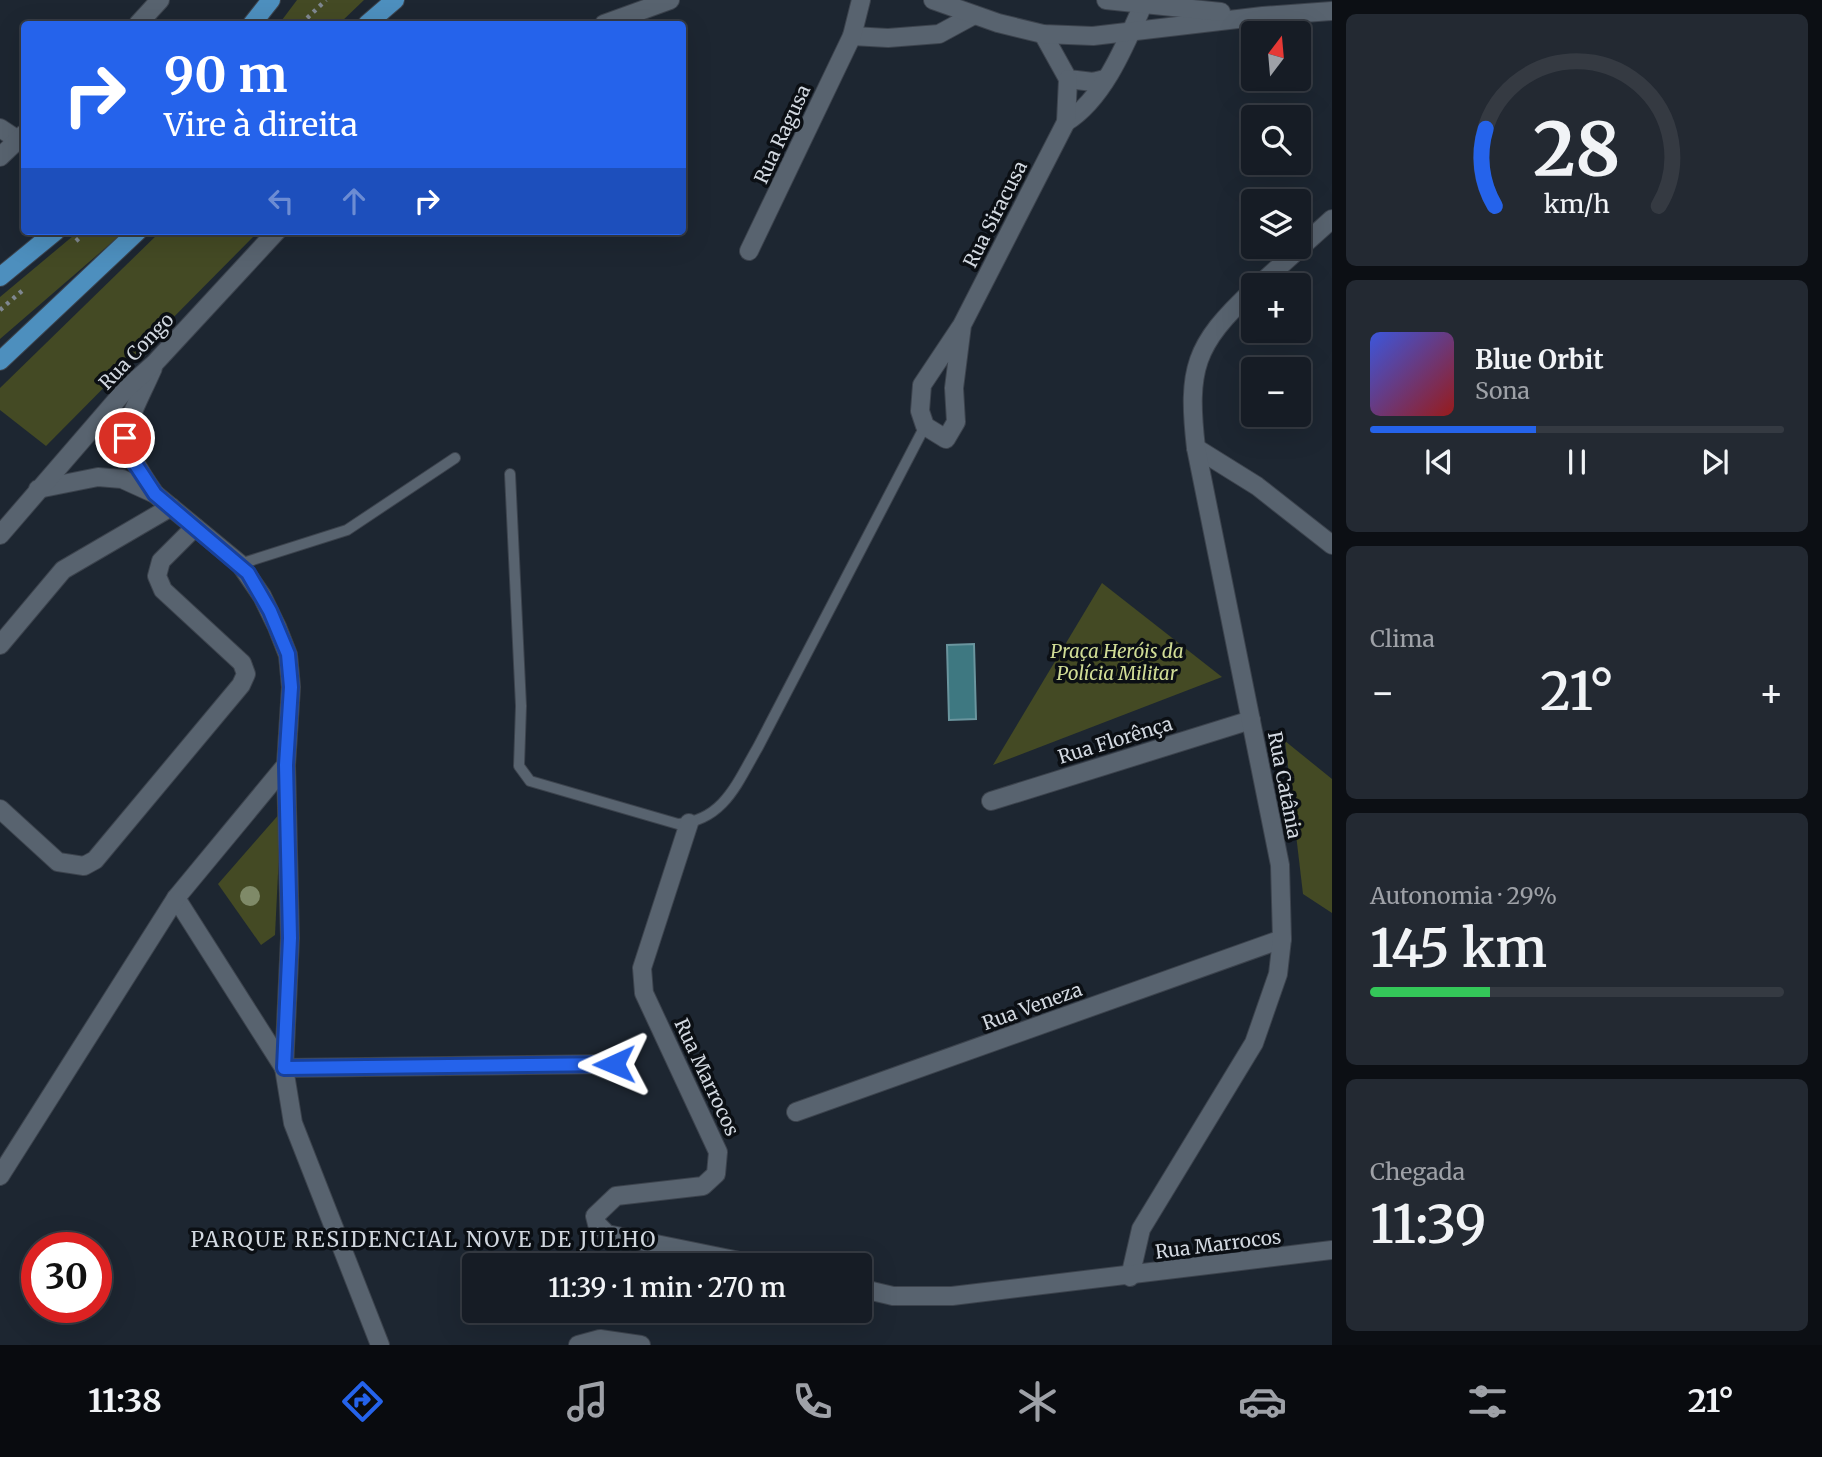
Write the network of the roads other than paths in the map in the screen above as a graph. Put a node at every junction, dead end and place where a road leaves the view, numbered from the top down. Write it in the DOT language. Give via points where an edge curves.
graph roads {
  1 [pos="160,0"];
  2 [pos="271,0"];
  3 [pos="395,0"];
  4 [pos="670,0"];
  5 [pos="860,0"];
  6 [pos="933,0"];
  7 [pos="1106,0"];
  8 [pos="1144,3"];
  9 [pos="1332,11"];
  10 [pos="974,15"];
  11 [pos="1263,16"];
  12 [pos="141,21"];
  13 [pos="254,21"];
  14 [pos="370,21"];
  15 [pos="612,21"];
  16 [pos="1132,30"];
  17 [pos="1043,34"];
  18 [pos="852,36"];
  19 [pos="1068,79"];
  20 [pos="1105,79"];
  21 [pos="1066,122"];
  22 [pos="0,128"];
  23 [pos="21,137"];
  24 [pos="0,157"];
  25 [pos="1332,219"];
  26 [pos="51,235"];
  27 [pos="134,235"];
  28 [pos="273,235"];
  29 [pos="749,251"];
  30 [pos="1272,273"];
  31 [pos="0,277"];
  32 [pos="1241,301"];
  33 [pos="962,325"];
  34 [pos="0,361"];
  35 [pos="155,364"];
  36 [pos="925,426"];
  37 [pos="1196,448"];
  38 [pos="455,458"];
  39 [pos="510,474"];
  40 [pos="38,489"];
  41 [pos="155,494"];
  42 [pos="171,507"];
  43 [pos="195,527"];
  44 [pos="0,535"];
  45 [pos="1332,545"];
  46 [pos="240,564"];
  47 [pos="0,645"];
  48 [pos="1251,720"];
  49 [pos="286,765"];
  50 [pos="991,801"];
  51 [pos="0,809"];
  52 [pos="689,823"];
  53 [pos="176,898"];
  54 [pos="1282,939"];
  55 [pos="614,1064"];
  56 [pos="284,1068"];
  57 [pos="796,1112"];
  58 [pos="0,1176"];
  59 [pos="1332,1251"];
  60 [pos="700,1253"];
  61 [pos="1130,1277"];
  62 [pos="872,1291"];
  63 [pos="380,1345"];
  64 [pos="578,1345"];
  65 [pos="641,1345"];
  1 -- 12 [label="street"];
  2 -- 13 [label="main road"];
  3 -- 14 [label="main road"];
  4 -- 15 [label="street"];
  5 -- 18 [label="street, Rua Ragusa"];
  6 -- 10 [label="street"];
  7 -- 8 [label="street"];
  8 -- 11 [label="street"];
  8 -- 16 [label="street, Rua Siracusa"];
  9 -- 11 [label="street"];
  10 -- 17 [label="street"];
  10 -- 18 [label="street" via="939,34"];
  11 -- 16 [label="street"];
  16 -- 17 [label="street" via="1093,36"];
  16 -- 20 [label="street, Rua Siracusa"];
  17 -- 19 [label="street"];
  18 -- 29 [label="street, Rua Ragusa"];
  19 -- 20 [label="street"];
  19 -- 21 [label="street, Rua Siracusa"];
  20 -- 21 [label="street, Rua Siracusa" via="1081,113"];
  21 -- 33 [label="street, Rua Siracusa"];
  22 -- 23 [label="street"];
  23 -- 24 [label="street"];
  25 -- 30 [label="street"];
  26 -- 31 [label="main road"];
  27 -- 34 [label="main road"];
  28 -- 35 [label="street, Rua Congo"];
  32 -- 37 [label="street, Rua Catânia" via="1227,314 1196,363 1191,403"];
  33 -- 36 [label="street, Rua Siracusa" via="922,385 920,411"];
  33 -- 36 [label="street, Rua Siracusa" via="953,430 946,439"];
  35 -- 40 [label="street, Rua Congo" via="127,388"];
  35 -- 41 [label="street" via="125,438 132,459"];
  36 -- 52 [label="lane" via="752,758 727,799 713,813"];
  37 -- 45 [label="street" via="1257,486"];
  37 -- 48 [label="street, Rua Catânia"];
  38 -- 46 [label="lane" via="347,530"];
  39 -- 52 [label="lane" via="522,774 530,781 678,824"];
  40 -- 41 [label="street" via="98,477 122,480"];
  40 -- 44 [label="street, Rua Congo"];
  41 -- 42 [label="street"];
  42 -- 43 [label="street"];
  42 -- 47 [label="street" via="63,570"];
  43 -- 46 [label="street"];
  43 -- 51 [label="street" via="161,561 157,576 163,590 242,663 246,674 241,685 95,860 84,866 58,862"];
  46 -- 49 [label="street" via="262,596 288,654 291,718"];
  48 -- 50 [label="street, Rua Florênça"];
  48 -- 54 [label="street, Rua Catânia" via="1280,865"];
  49 -- 53 [label="street"];
  49 -- 56 [label="street" via="290,938"];
  52 -- 60 [label="street, Rua Marrocos" via="642,968 644,993 718,1152 716,1174 704,1185 616,1196 595,1216 607,1234"];
  53 -- 56 [label="street"];
  53 -- 58 [label="street"];
  54 -- 57 [label="street, Rua Veneza"];
  54 -- 61 [label="street, Rua Catânia" via="1278,974 1254,1043 1141,1229"];
  55 -- 56 [label="street"];
  56 -- 63 [label="street" via="293,1122"];
  59 -- 61 [label="street, Rua Marrocos"];
  61 -- 62 [label="street, Rua Marrocos" via="952,1296 893,1296"];
  64 -- 65 [label="street" via="600,1339"];
}
